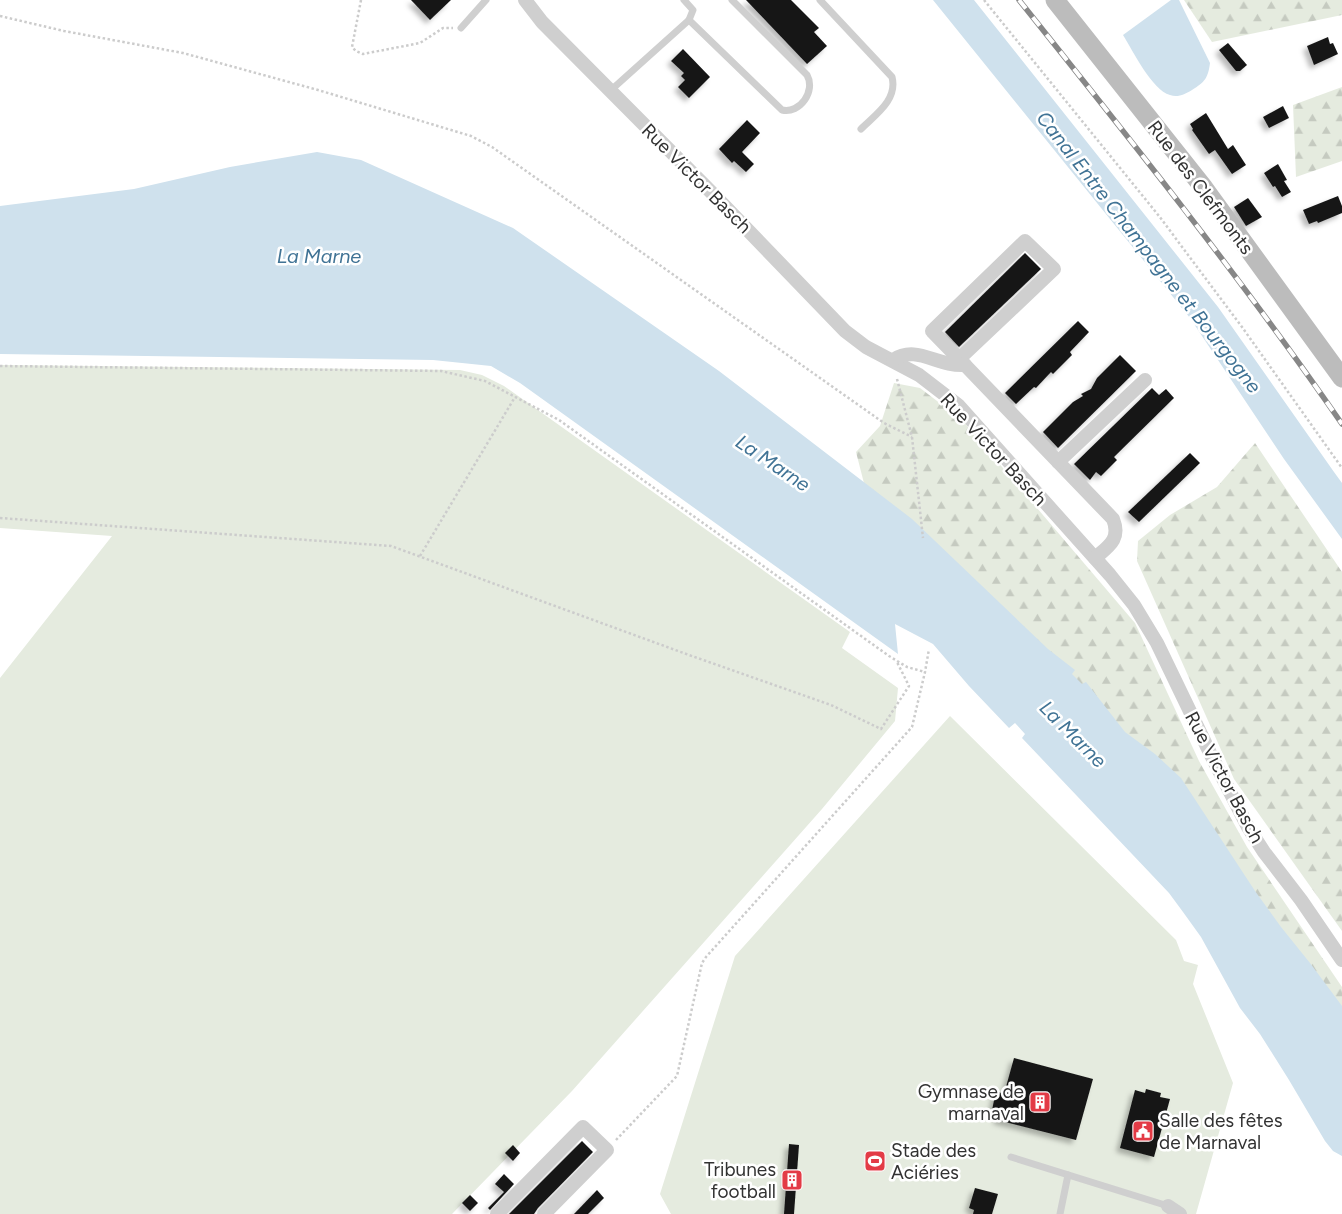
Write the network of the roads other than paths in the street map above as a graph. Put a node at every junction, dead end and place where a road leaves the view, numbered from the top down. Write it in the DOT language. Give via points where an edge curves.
graph roads {
  1 [pos="486,0"];
  2 [pos="525,0"];
  3 [pos="684,0"];
  4 [pos="696,0"];
  5 [pos="732,0"];
  6 [pos="820,0"];
  7 [pos="1055,0"];
  8 [pos="690,6"];
  9 [pos="689,20"];
  10 [pos="461,28"];
  11 [pos="610,91"];
  12 [pos="861,129"];
  13 [pos="893,360"];
  14 [pos="962,362"];
  15 [pos="1342,378"];
  16 [pos="1145,380"];
  17 [pos="1058,462"];
  18 [pos="1095,558"];
  19 [pos="1342,960"];
  20 [pos="1011,1157"];
  21 [pos="1068,1175"];
  22 [pos="1168,1206"];
  23 [pos="497,1214"];
  24 [pos="544,1214"];
  25 [pos="1060,1214"];
  26 [pos="1180,1214"];
  1 -- 10 [label="lane"];
  2 -- 11 [label="street, Rue Victor Basch" via="542,22"];
  3 -- 8 [label="lane"];
  4 -- 8 [label="lane"];
  5 -- 9 [label="lane" via="810,80 808,96 793,110 782,110"];
  6 -- 12 [label="lane" via="892,78 894,86 889,100"];
  7 -- 15 [label="street, Rue des Clefmonts" via="1204,188"];
  8 -- 9 [label="lane" via="693,10"];
  9 -- 11 [label="lane"];
  11 -- 13 [label="street, Rue Victor Basch" via="845,331 866,347"];
  13 -- 14 [label="street" via="915,354 955,366"];
  13 -- 18 [label="street, Rue Victor Basch" via="958,405"];
  14 -- 14 [label="street" via="1054,269 1025,241 932,331"];
  14 -- 17 [label="street"];
  16 -- 17 [label="street"];
  17 -- 18 [label="street" via="1113,519 1115,537"];
  18 -- 19 [label="street, Rue Victor Basch" via="1134,605 1157,643 1248,827"];
  20 -- 21 [label="lane"];
  21 -- 22 [label="lane"];
  21 -- 25 [label="lane"];
  22 -- 26 [label="street"];
  23 -- 24 [label="street" via="583,1127 607,1150"];
}
